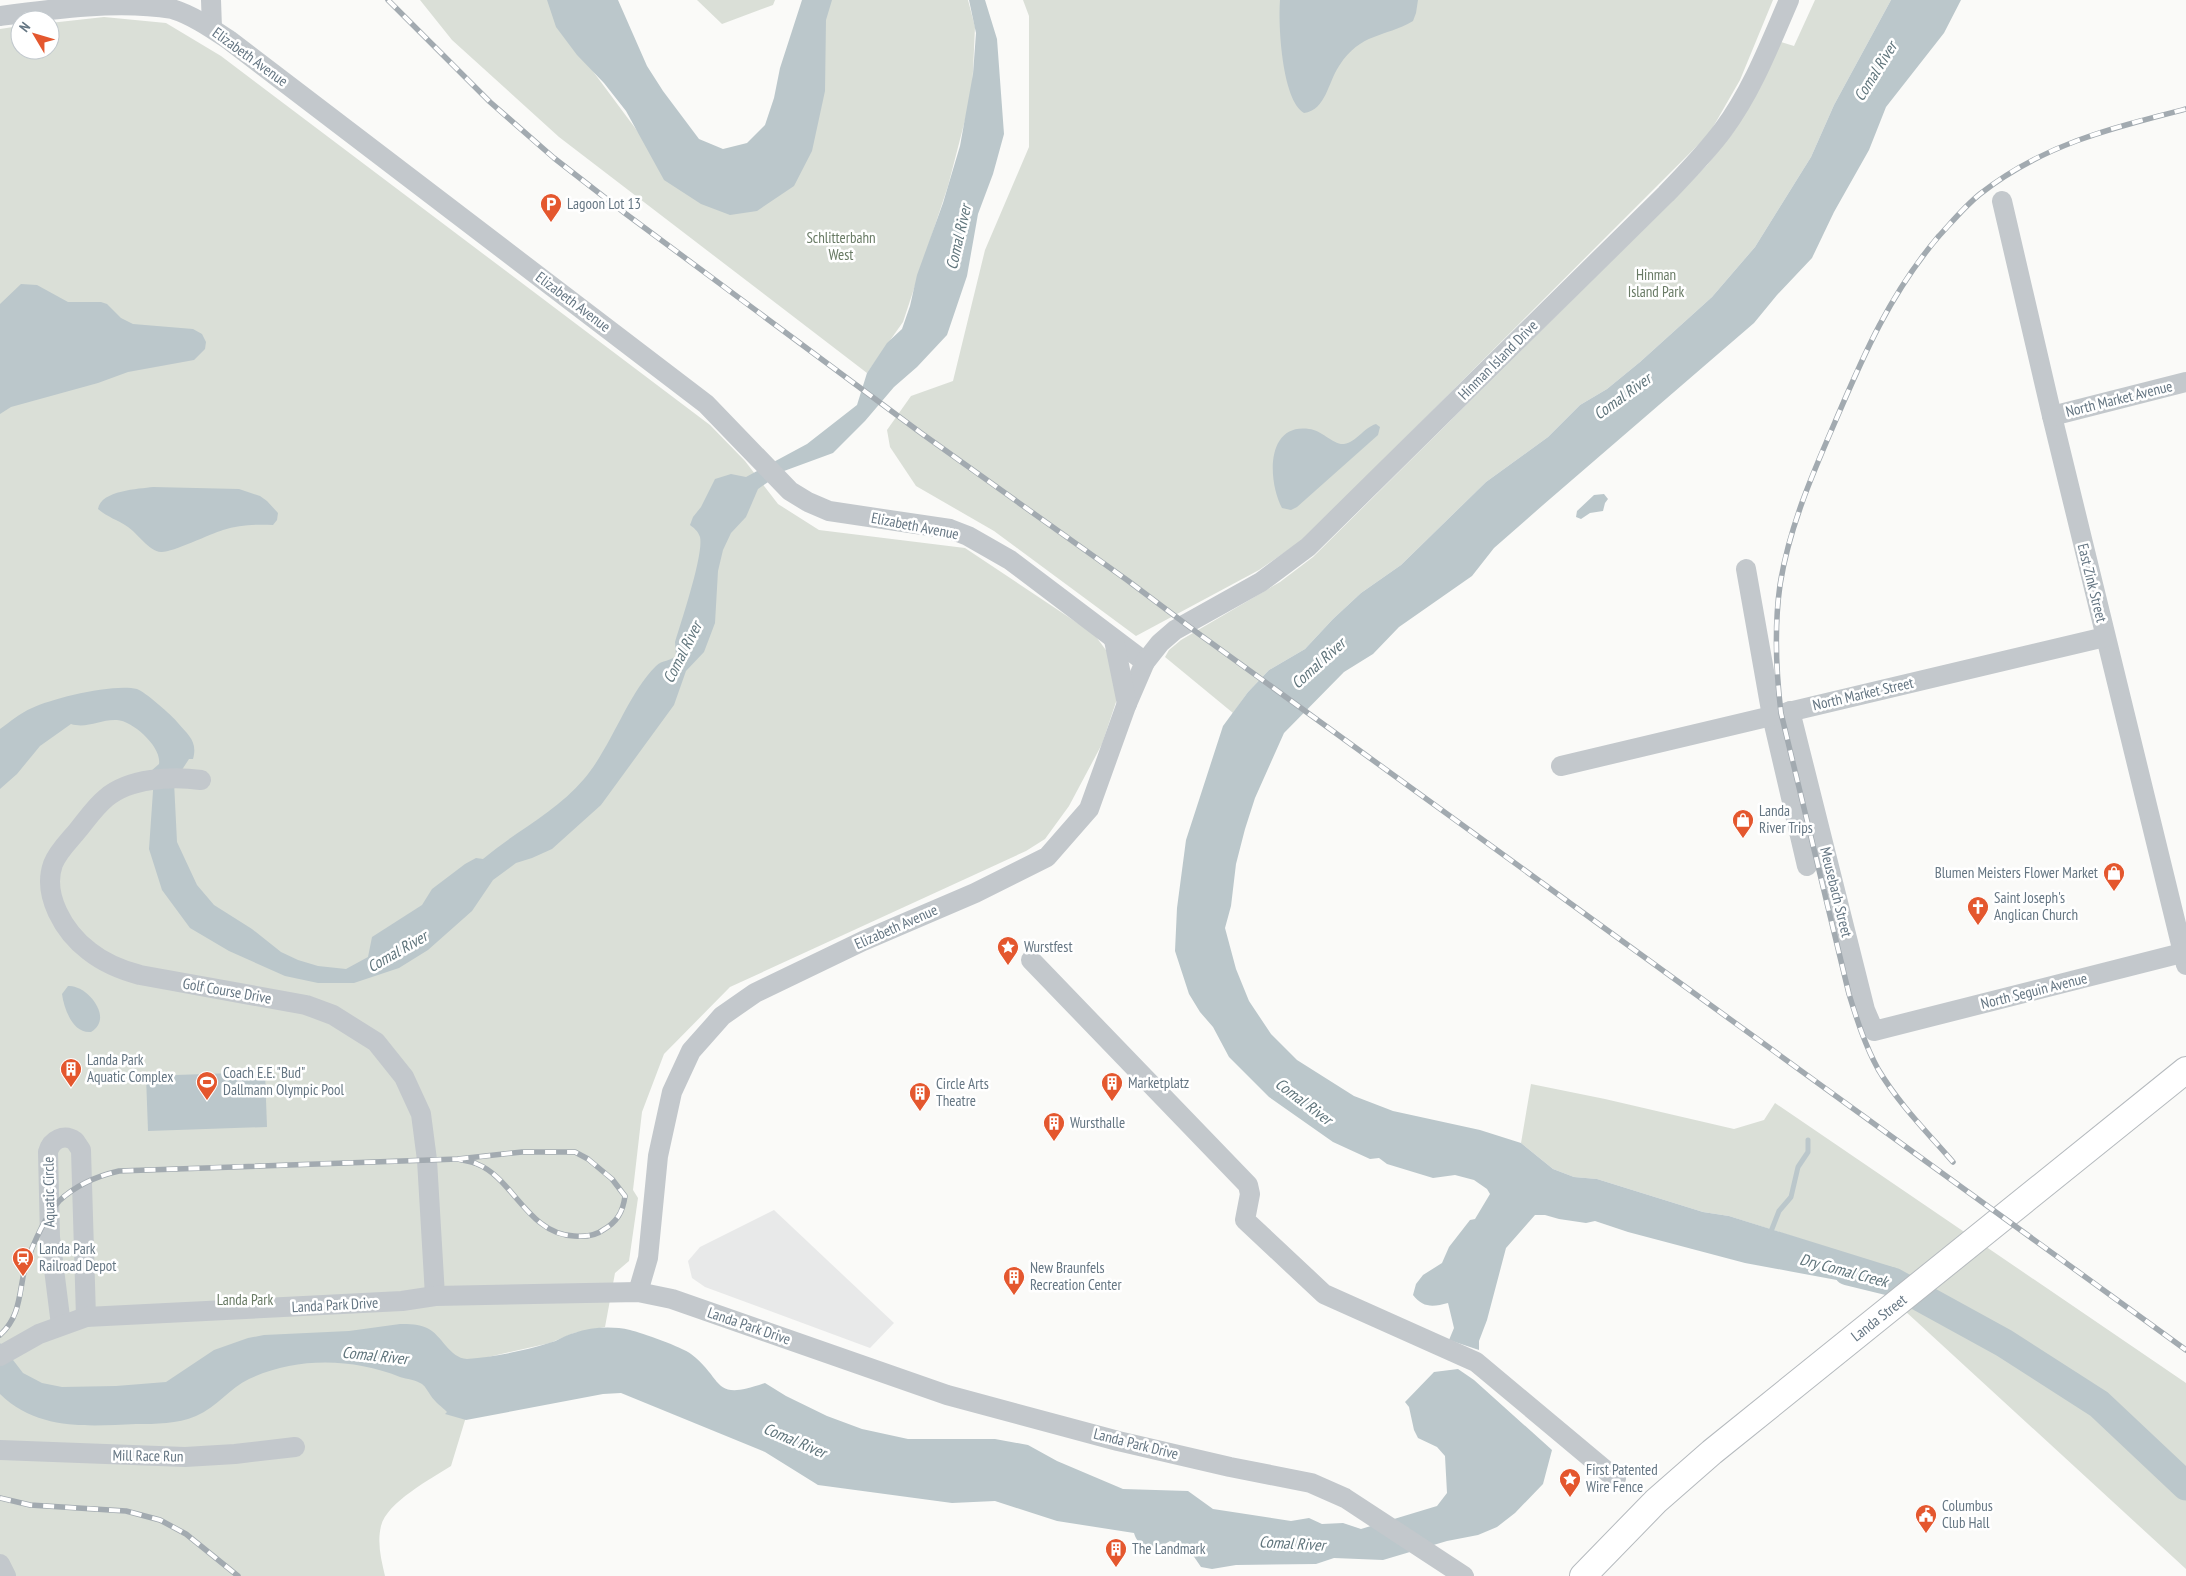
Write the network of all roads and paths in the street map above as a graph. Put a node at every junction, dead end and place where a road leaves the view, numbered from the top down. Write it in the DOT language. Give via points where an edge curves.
graph roads {
  1 [pos="210,0"];
  2 [pos="1789,0"];
  3 [pos="79,3"];
  4 [pos="0,16"];
  5 [pos="212,28"];
  6 [pos="2002,201"];
  7 [pos="2186,382"];
  8 [pos="2052,416"];
  9 [pos="1746,569"];
  10 [pos="2105,637"];
  11 [pos="1114,640"];
  12 [pos="1145,662"];
  13 [pos="1127,704"];
  14 [pos="1781,714"];
  15 [pos="1561,766"];
  16 [pos="201,780"];
  17 [pos="1807,866"];
  18 [pos="2185,956"];
  19 [pos="1031,960"];
  20 [pos="1886,1029"];
  21 [pos="2186,1070"];
  22 [pos="638,1292"];
  23 [pos="435,1296"];
  24 [pos="86,1317"];
  25 [pos="61,1325"];
  26 [pos="5,1353"];
  27 [pos="295,1447"];
  28 [pos="0,1450"];
  29 [pos="1616,1479"];
  30 [pos="0,1564"];
  31 [pos="1578,1575"];
  32 [pos="6,1576"];
  33 [pos="1464,1576"];
  1 -- 5 [label="street"];
  2 -- 12 [label="street, Hinman Island Drive" via="1762,62 1724,129 1666,194 1308,547 1261,582 1175,630"];
  3 -- 4 [label="street, Elizabeth Avenue"];
  3 -- 5 [label="street, Elizabeth Avenue" via="124,1 149,4 189,15"];
  5 -- 11 [label="street, Elizabeth Avenue" via="706,404 790,491 829,511 950,530 968,536 1010,560"];
  6 -- 8 [label="street, East Zink Street"];
  7 -- 8 [label="street, North Market Avenue"];
  8 -- 10 [label="street, East Zink Street"];
  9 -- 14 [label="street, Meusebach Street"];
  10 -- 14 [label="street, North Market Street"];
  10 -- 18 [label="street, East Zink Street"];
  11 -- 12 [label="street, Elizabeth Avenue"];
  11 -- 13 [label="street"];
  12 -- 13 [label="street, Elizabeth Avenue"];
  13 -- 22 [label="street, Elizabeth Avenue" via="1089,809 1047,857 754,993 722,1016 690,1051 672,1092 658,1156 648,1258"];
  14 -- 15 [label="street, North Market Street"];
  14 -- 17 [label="street, Meusebach Street"];
  14 -- 20 [label="street, Meusebach Street" via="1865,1010 1874,1031"];
  16 -- 23 [label="street, Golf Course Drive" via="181,778 144,782 107,797 54,862 50,889 59,914 87,950 122,970 306,1005 333,1015 376,1042 404,1077 420,1114 428,1170"];
  18 -- 20 [label="street, North Seguin Avenue"];
  19 -- 29 [label="street" via="1248,1185 1250,1194 1245,1220 1324,1294 1476,1362"];
  21 -- 31 [label="main road, Landa Street" via="1766,1407 1656,1501"];
  22 -- 23 [label="street, Landa Park Drive"];
  22 -- 33 [label="street, Landa Park Drive" via="672,1299 947,1395 1118,1441 1311,1483 1345,1498"];
  23 -- 24 [label="street, Landa Park Drive" via="355,1304"];
  24 -- 25 [label="street, Landa Park Drive"];
  24 -- 25 [label="street, Aquatic Circle" via="80,1150 75,1141 64,1137 56,1140 48,1152 50,1237"];
  25 -- 26 [label="street, Landa Park Drive"];
  27 -- 28 [label="street, Mill Race Run" via="185,1457"];
  30 -- 32 [label="street"];
}
